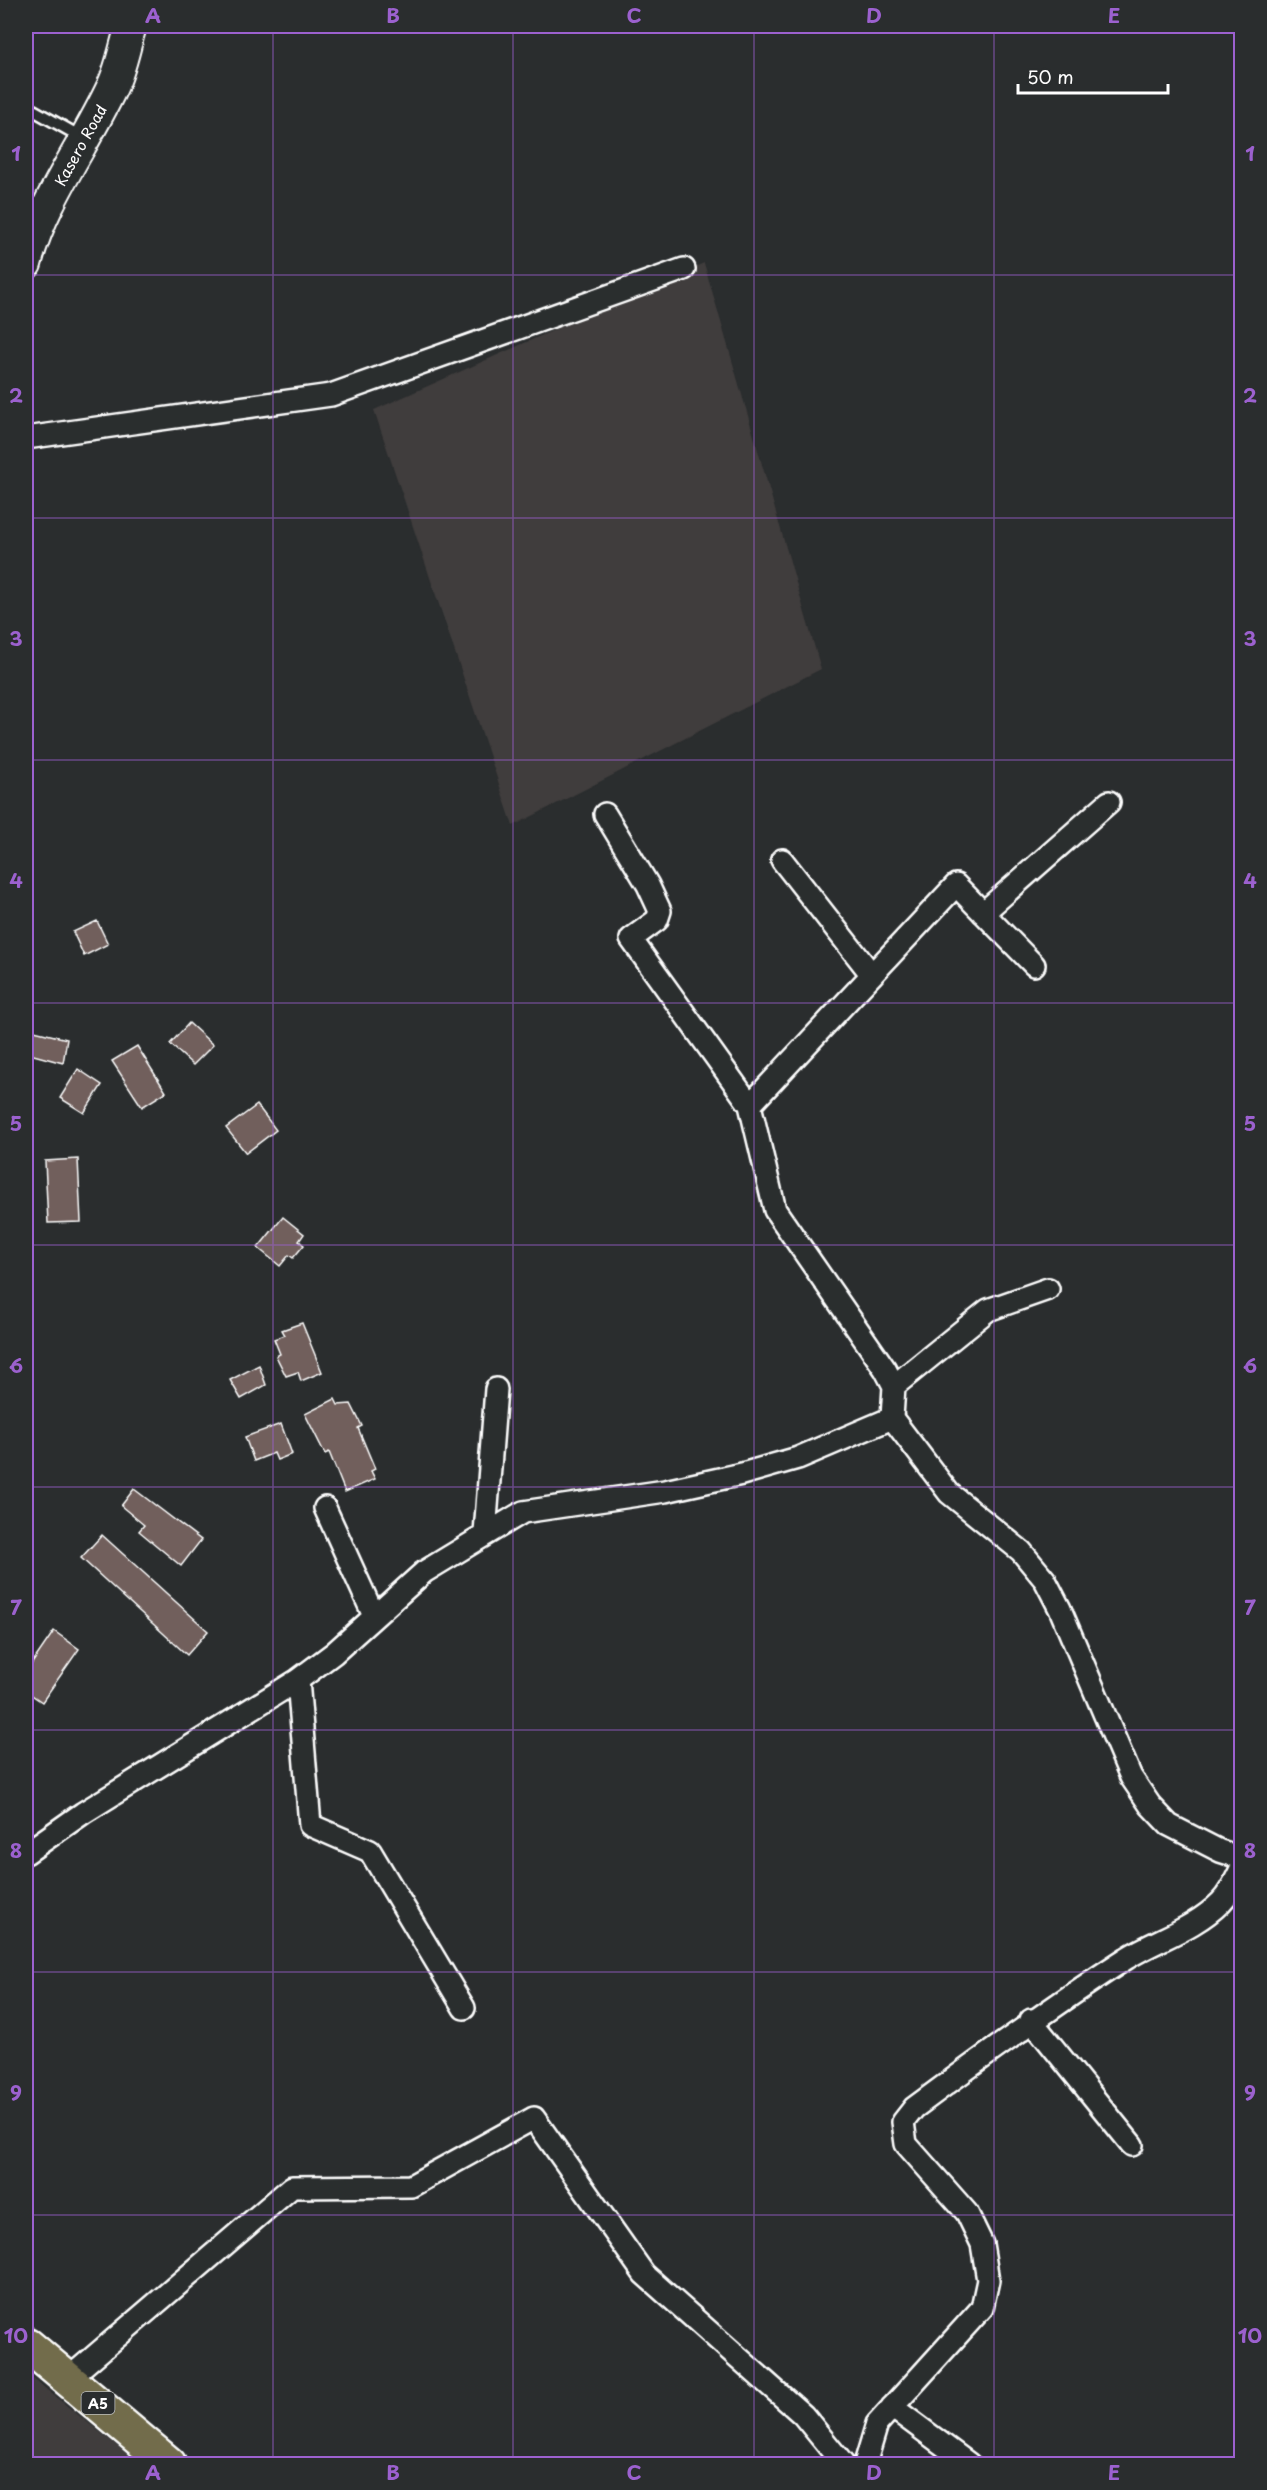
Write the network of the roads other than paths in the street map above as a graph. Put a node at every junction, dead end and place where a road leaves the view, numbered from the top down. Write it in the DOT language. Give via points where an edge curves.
graph roads {
  1 [pos="131,26"];
  2 [pos="26,106"];
  3 [pos="83,138"];
  4 [pos="26,264"];
  5 [pos="684,269"];
  6 [pos="26,438"];
  7 [pos="1109,802"];
  8 [pos="605,814"];
  9 [pos="782,860"];
  10 [pos="983,913"];
  11 [pos="1034,965"];
  12 [pos="872,975"];
  13 [pos="750,1105"];
  14 [pos="1048,1289"];
  15 [pos="894,1386"];
  16 [pos="496,1389"];
  17 [pos="892,1418"];
  18 [pos="325,1508"];
  19 [pos="485,1533"];
  20 [pos="374,1616"];
  21 [pos="298,1680"];
  22 [pos="26,1853"];
  23 [pos="1242,1858"];
  24 [pos="1242,1867"];
  25 [pos="464,2008"];
  26 [pos="1031,2020"];
  27 [pos="1132,2145"];
  28 [pos="26,2344"];
  29 [pos="69,2378"];
  30 [pos="892,2407"];
  31 [pos="169,2464"];
  32 [pos="843,2464"];
  33 [pos="865,2464"];
  34 [pos="969,2464"];
  1 -- 3 [label="street, Kasero Road" via="113,86"];
  2 -- 3 [label="lane"];
  3 -- 4 [label="street, Kasero Road" via="32,238"];
  5 -- 6 [label="street" via="330,395"];
  7 -- 10 [label="street"];
  8 -- 13 [label="street" via="660,911 657,920 631,939"];
  9 -- 12 [label="street"];
  10 -- 11 [label="street"];
  10 -- 12 [label="street" via="956,885"];
  12 -- 13 [label="street"];
  13 -- 15 [label="street" via="775,1210"];
  14 -- 15 [label="street" via="988,1311"];
  15 -- 17 [label="street"];
  16 -- 19 [label="street"];
  17 -- 19 [label="street" via="798,1458 665,1491 523,1512"];
  17 -- 23 [label="street" via="949,1493 1021,1551 1045,1580 1131,1777 1150,1805 1169,1825"];
  18 -- 20 [label="street"];
  19 -- 20 [label="street" via="424,1572"];
  20 -- 21 [label="street"];
  21 -- 22 [label="street" via="83,1812"];
  21 -- 25 [label="street" via="310,1825 370,1851"];
  24 -- 26 [label="street" via="1221,1903 1176,1935 1130,1956"];
  26 -- 27 [label="street"];
  26 -- 30 [label="street" via="914,2108 903,2122 906,2145 967,2213 982,2244 988,2280 982,2308"];
  28 -- 29 [label="main road, A5"];
  29 -- 31 [label="main road, A5"];
  29 -- 32 [label="street" via="292,2187 411,2186 534,2118 644,2274 803,2415"];
  30 -- 33 [label="street" via="877,2424"];
  30 -- 34 [label="street"];
}
